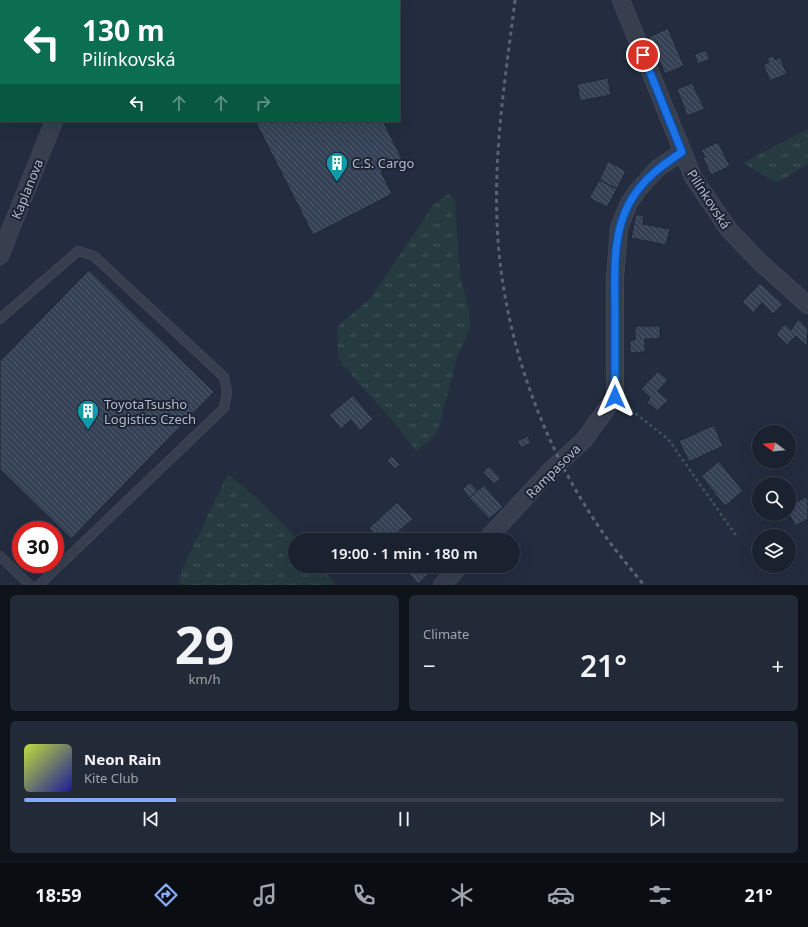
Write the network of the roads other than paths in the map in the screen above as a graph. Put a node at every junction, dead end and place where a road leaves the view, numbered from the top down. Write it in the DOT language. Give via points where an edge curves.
graph roads {
  1 [pos="621,0"];
  2 [pos="54,122"];
  3 [pos="682,152"];
  4 [pos="1,249"];
  5 [pos="808,305"];
  6 [pos="0,319"];
  7 [pos="492,533"];
  8 [pos="1,559"];
  9 [pos="453,573"];
  10 [pos="30,585"];
  11 [pos="39,585"];
  12 [pos="442,585"];
  1 -- 3 [label="street, Pilínkovská"];
  2 -- 4 [label="street, Kaplanova"];
  3 -- 5 [label="street, Pilínkovská" via="693,177 729,230"];
  3 -- 7 [label="street, Rampasova" via="658,168 638,190 629,203 619,228 615,278 615,397 584,440 550,471"];
  6 -- 11 [label="lane" via="78,251 94,256 224,377 227,392 224,408"];
  8 -- 10 [label="lane"];
  9 -- 12 [label="street"];
}
